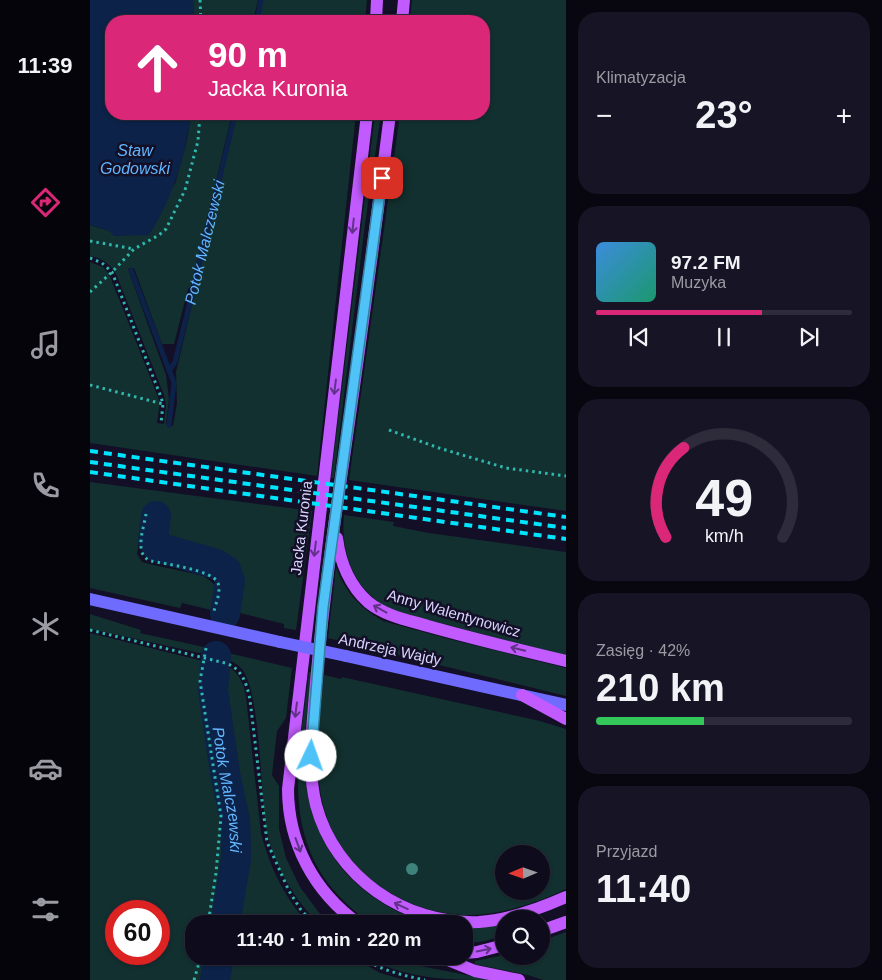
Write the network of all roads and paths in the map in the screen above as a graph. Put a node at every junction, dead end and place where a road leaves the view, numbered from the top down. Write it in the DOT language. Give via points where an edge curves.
graph roads {
  1 [pos="200,0"];
  2 [pos="378,0"];
  3 [pos="404,0"];
  4 [pos="201,15"];
  5 [pos="377,15"];
  6 [pos="403,15"];
  7 [pos="200,120"];
  8 [pos="365,120"];
  9 [pos="389,120"];
  10 [pos="90,241"];
  11 [pos="134,249"];
  12 [pos="90,258"];
  13 [pos="112,272"];
  14 [pos="90,292"];
  15 [pos="90,385"];
  16 [pos="163,404"];
  17 [pos="161,424"];
  18 [pos="389,430"];
  19 [pos="566,476"];
  20 [pos="146,514"];
  21 [pos="336,516"];
  22 [pos="90,598"];
  23 [pos="214,611"];
  24 [pos="90,630"];
  25 [pos="206,648"];
  26 [pos="204,658"];
  27 [pos="566,661"];
  28 [pos="522,695"];
  29 [pos="566,705"];
  30 [pos="566,719"];
  31 [pos="566,897"];
  32 [pos="209,915"];
  33 [pos="306,915"];
  34 [pos="348,915"];
  35 [pos="566,922"];
  36 [pos="550,928"];
  37 [pos="495,947"];
  38 [pos="473,952"];
  39 [pos="198,965"];
  40 [pos="374,965"];
  41 [pos="462,965"];
  42 [pos="194,980"];
  43 [pos="425,980"];
  44 [pos="519,980"];
  1 -- 4 [label="path"];
  2 -- 5 [label="main road"];
  3 -- 6 [label="main road"];
  7 -- 11 [label="path" via="198,141 185,190 173,217 159,235"];
  8 -- 34 [label="main road, Jacka Kuronia, one-way" via="288,788 291,825 309,869 331,900"];
  9 -- 21 [label="main road"];
  10 -- 11 [label="path"];
  11 -- 13 [label="path"];
  12 -- 13 [label="path"];
  13 -- 14 [label="path"];
  13 -- 16 [label="path"];
  15 -- 16 [label="path"];
  16 -- 17 [label="path"];
  18 -- 19 [label="path" via="506,468"];
  20 -- 23 [label="path" via="142,554 151,561 213,577 219,590"];
  27 -- 21 [label="main road, Anny Walentynowicz, one-way" via="479,640 380,610 360,594 346,572 338,551"];
  31 -- 21 [label="main road, one-way" via="499,919 470,922 436,918 397,904 371,888 346,864 330,840 316,804 311,756 323,607"];
  22 -- 28 [label="main road, Andrzeja Wajdy, bridge"];
  24 -- 26 [label="path"];
  25 -- 26 [label="path"];
  26 -- 32 [label="path" via="200,681 221,816"];
  26 -- 33 [label="path" via="231,664 246,684 267,842 289,891"];
  28 -- 29 [label="main road, Andrzeja Wajdy"];
  28 -- 30 [label="main road"];
  35 -- 36 [label="main road"];
  38 -- 37 [label="main road, one-way"];
  39 -- 42 [label="path"];
  40 -- 43 [label="path" via="398,975"];
  41 -- 44 [label="main road"];
}
